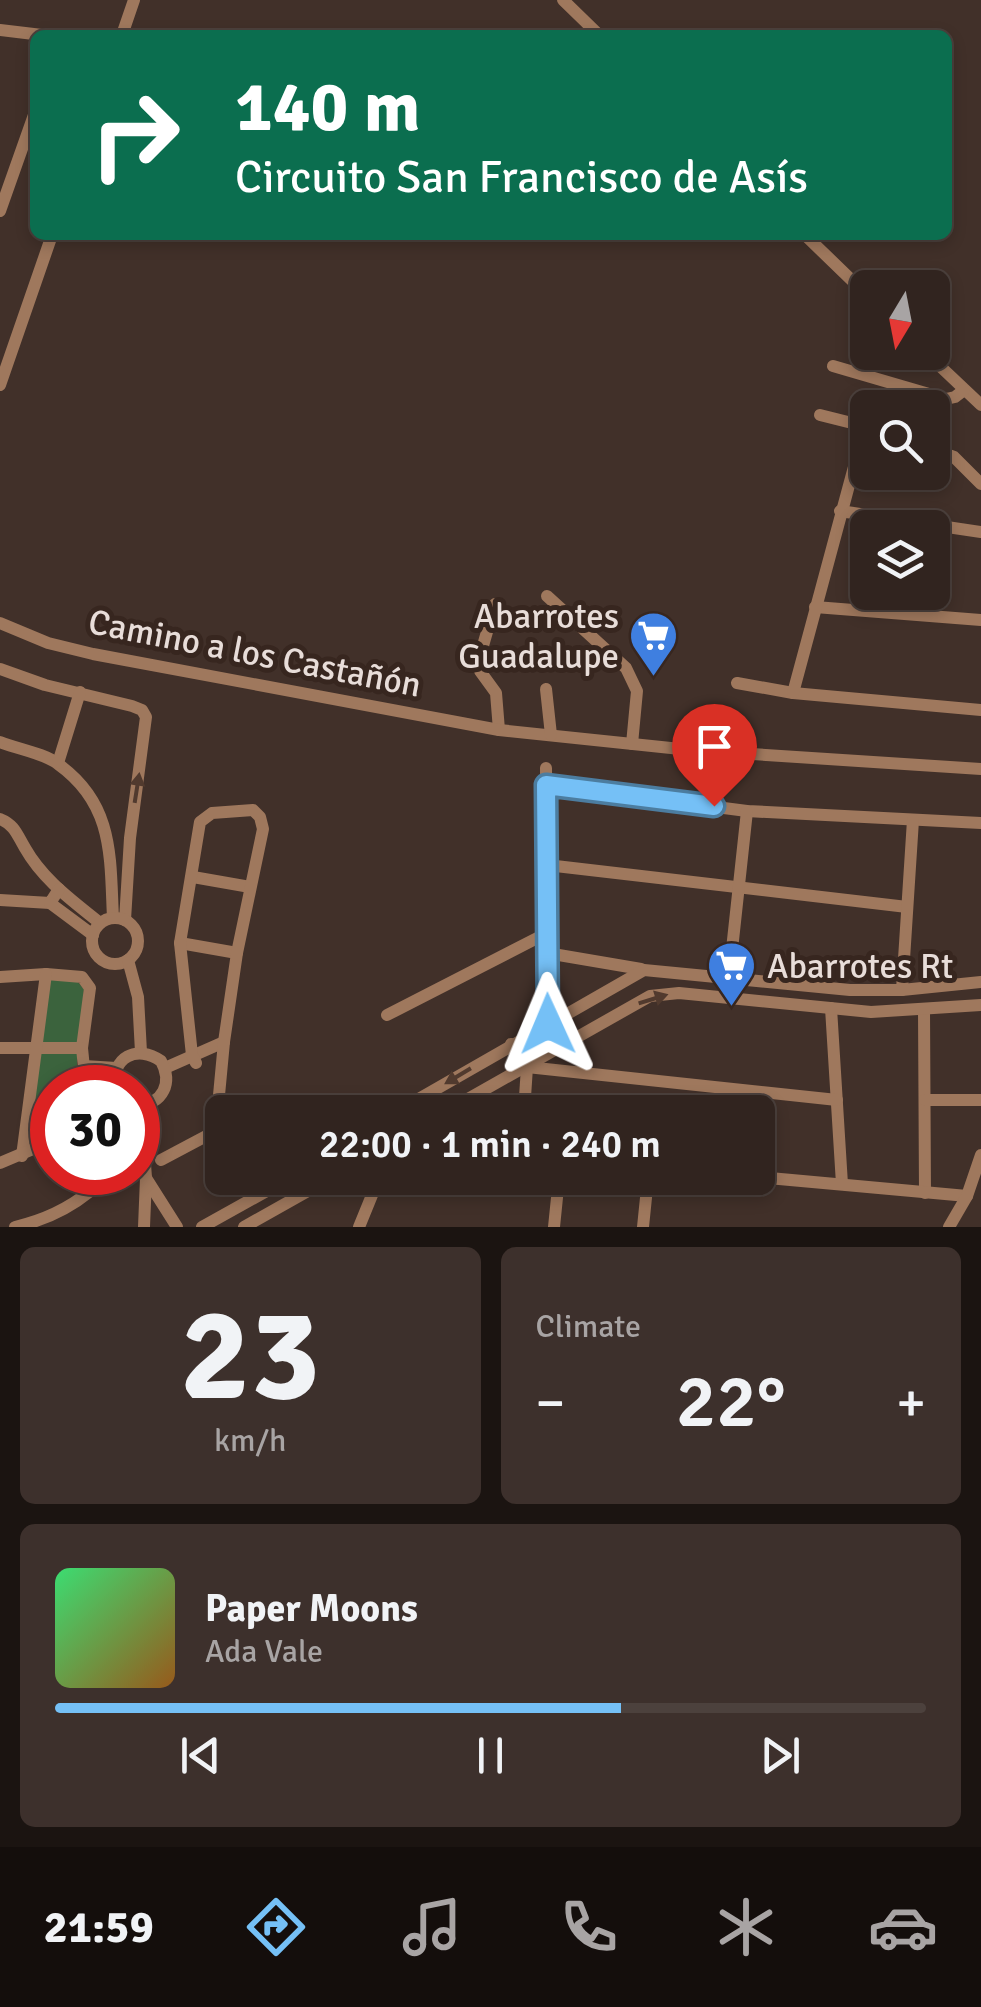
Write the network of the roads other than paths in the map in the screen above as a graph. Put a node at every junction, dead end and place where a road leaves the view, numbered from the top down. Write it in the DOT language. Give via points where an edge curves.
graph roads {
  1 [pos="134,0"];
  2 [pos="563,0"];
  3 [pos="0,30"];
  4 [pos="124,30"];
  5 [pos="594,30"];
  6 [pos="30,34"];
  7 [pos="30,126"];
  8 [pos="0,208"];
  9 [pos="50,240"];
  10 [pos="810,240"];
  11 [pos="850,279"];
  12 [pos="833,366"];
  13 [pos="944,370"];
  14 [pos="0,385"];
  15 [pos="964,390"];
  16 [pos="981,405"];
  17 [pos="820,415"];
  18 [pos="850,423"];
  19 [pos="950,456"];
  20 [pos="850,478"];
  21 [pos="981,484"];
  22 [pos="840,510"];
  23 [pos="981,532"];
  24 [pos="547,596"];
  25 [pos="495,604"];
  26 [pos="815,608"];
  27 [pos="979,618"];
  28 [pos="0,623"];
  29 [pos="0,669"];
  30 [pos="736,683"];
  31 [pos="546,689"];
  32 [pos="80,692"];
  33 [pos="793,693"];
  34 [pos="981,710"];
  35 [pos="499,730"];
  36 [pos="551,735"];
  37 [pos="0,742"];
  38 [pos="632,744"];
  39 [pos="58,763"];
  40 [pos="546,768"];
  41 [pos="981,769"];
  42 [pos="546,785"];
  43 [pos="747,810"];
  44 [pos="913,820"];
  45 [pos="4,824"];
  46 [pos="981,824"];
  47 [pos="109,837"];
  48 [pos="130,838"];
  49 [pos="547,866"];
  50 [pos="194,878"];
  51 [pos="250,887"];
  52 [pos="59,889"];
  53 [pos="738,890"];
  54 [pos="0,900"];
  55 [pos="50,902"];
  56 [pos="907,907"];
  57 [pos="108,924"];
  58 [pos="547,933"];
  59 [pos="180,943"];
  60 [pos="237,953"];
  61 [pos="547,953"];
  62 [pos="128,960"];
  63 [pos="644,970"];
  64 [pos="46,974"];
  65 [pos="0,977"];
  66 [pos="729,977"];
  67 [pos="780,982"];
  68 [pos="981,982"];
  69 [pos="945,985"];
  70 [pos="902,990"];
  71 [pos="778,1000"];
  72 [pos="981,1005"];
  73 [pos="947,1007"];
  74 [pos="831,1008"];
  75 [pos="924,1010"];
  76 [pos="387,1015"];
  77 [pos="548,1024"];
  78 [pos="512,1044"];
  79 [pos="36,1047"];
  80 [pos="0,1048"];
  81 [pos="82,1048"];
  82 [pos="223,1048"];
  83 [pos="141,1052"];
  84 [pos="194,1059"];
  85 [pos="84,1065"];
  86 [pos="118,1065"];
  87 [pos="527,1067"];
  88 [pos="166,1071"];
  89 [pos="425,1095"];
  90 [pos="476,1095"];
  91 [pos="525,1095"];
  92 [pos="160,1097"];
  93 [pos="837,1100"];
  94 [pos="925,1100"];
  95 [pos="981,1100"];
  96 [pos="30,1152"];
  97 [pos="981,1155"];
  98 [pos="22,1156"];
  99 [pos="161,1160"];
  100 [pos="0,1163"];
  101 [pos="775,1178"];
  102 [pos="842,1184"];
  103 [pos="925,1193"];
  104 [pos="86,1195"];
  105 [pos="145,1195"];
  106 [pos="157,1195"];
  107 [pos="259,1195"];
  108 [pos="304,1195"];
  109 [pos="372,1195"];
  110 [pos="557,1195"];
  111 [pos="646,1195"];
  112 [pos="967,1196"];
  113 [pos="265,1220"];
  114 [pos="175,1222"];
  115 [pos="15,1227"];
  116 [pos="144,1227"];
  117 [pos="202,1227"];
  118 [pos="244,1227"];
  119 [pos="360,1227"];
  120 [pos="554,1227"];
  121 [pos="643,1227"];
  122 [pos="949,1227"];
  1 -- 4 [label="street"];
  2 -- 5 [label="street"];
  3 -- 6 [label="street"];
  7 -- 8 [label="street"];
  9 -- 14 [label="street"];
  10 -- 11 [label="street"];
  12 -- 15 [label="street" via="946,399"];
  13 -- 15 [label="street"];
  15 -- 16 [label="street"];
  17 -- 18 [label="street"];
  19 -- 21 [label="street"];
  20 -- 22 [label="street"];
  22 -- 23 [label="street"];
  22 -- 26 [label="street"];
  24 -- 38 [label="street" via="626,668 637,690"];
  25 -- 35 [label="street" via="480,671 496,693"];
  26 -- 27 [label="street"];
  26 -- 33 [label="street"];
  28 -- 35 [label="street, Camino a los Castañón" via="93,654"];
  29 -- 32 [label="street"];
  30 -- 33 [label="street"];
  31 -- 36 [label="street"];
  32 -- 39 [label="street"];
  48 -- 32 [label="street, one-way" via="146,717 132,706"];
  33 -- 34 [label="street"];
  35 -- 36 [label="street, Camino a los Castañón"];
  36 -- 38 [label="street, Camino a los Castañón"];
  37 -- 39 [label="street"];
  38 -- 41 [label="street, Camino a los Castañón"];
  39 -- 47 [label="street" via="97,805"];
  40 -- 42 [label="street"];
  42 -- 43 [label="street"];
  42 -- 49 [label="street"];
  43 -- 44 [label="street"];
  43 -- 53 [label="street"];
  44 -- 46 [label="street"];
  44 -- 56 [label="street"];
  45 -- 52 [label="street"];
  47 -- 48 [label="street"];
  47 -- 57 [label="street"];
  48 -- 57 [label="street"];
  49 -- 53 [label="street"];
  49 -- 58 [label="street"];
  50 -- 51 [label="street"];
  50 -- 51 [label="street" via="204,817 253,810 263,829"];
  50 -- 59 [label="street"];
  51 -- 60 [label="street"];
  52 -- 55 [label="street"];
  52 -- 57 [label="street"];
  53 -- 56 [label="street"];
  53 -- 66 [label="street"];
  54 -- 55 [label="street"];
  55 -- 57 [label="street"];
  56 -- 70 [label="street"];
  57 -- 62 [label="street" via="134,928 136,951"];
  57 -- 62 [label="street" via="94,949 102,961"];
  58 -- 61 [label="street"];
  58 -- 76 [label="street"];
  59 -- 60 [label="street"];
  59 -- 84 [label="street"];
  60 -- 82 [label="street"];
  61 -- 63 [label="street"];
  61 -- 77 [label="street"];
  62 -- 83 [label="street"];
  63 -- 66 [label="street"];
  63 -- 77 [label="street"];
  64 -- 65 [label="street"];
  64 -- 79 [label="street"];
  64 -- 81 [label="street" via="76,975 90,988"];
  66 -- 67 [label="street"];
  67 -- 70 [label="street"];
  67 -- 71 [label="street"];
  68 -- 69 [label="street"];
  69 -- 70 [label="street"];
  69 -- 73 [label="street"];
  71 -- 74 [label="street"];
  87 -- 71 [label="street, one-way" via="650,996"];
  72 -- 73 [label="street"];
  73 -- 75 [label="street"];
  74 -- 75 [label="street"];
  74 -- 93 [label="street"];
  75 -- 94 [label="street"];
  77 -- 78 [label="street"];
  78 -- 87 [label="street"];
  78 -- 89 [label="street, one-way"];
  79 -- 80 [label="street"];
  79 -- 81 [label="street"];
  79 -- 98 [label="street"];
  81 -- 85 [label="street"];
  82 -- 84 [label="street"];
  82 -- 99 [label="street" via="216,1126"];
  83 -- 86 [label="street"];
  83 -- 88 [label="street"];
  84 -- 88 [label="street"];
  87 -- 90 [label="street"];
  87 -- 91 [label="street"];
  87 -- 93 [label="street"];
  88 -- 92 [label="street"];
  93 -- 102 [label="street"];
  94 -- 95 [label="street"];
  94 -- 103 [label="street"];
  96 -- 98 [label="street"];
  97 -- 112 [label="street"];
  98 -- 100 [label="street"];
  101 -- 102 [label="street"];
  102 -- 103 [label="street"];
  103 -- 112 [label="street"];
  104 -- 115 [label="street"];
  105 -- 116 [label="street"];
  106 -- 114 [label="street"];
  107 -- 117 [label="street"];
  108 -- 113 [label="street"];
  109 -- 119 [label="street"];
  110 -- 120 [label="street"];
  111 -- 121 [label="street"];
  112 -- 122 [label="street"];
  113 -- 118 [label="street"];
  114 -- 116 [label="street" via="154,1217"];
}
